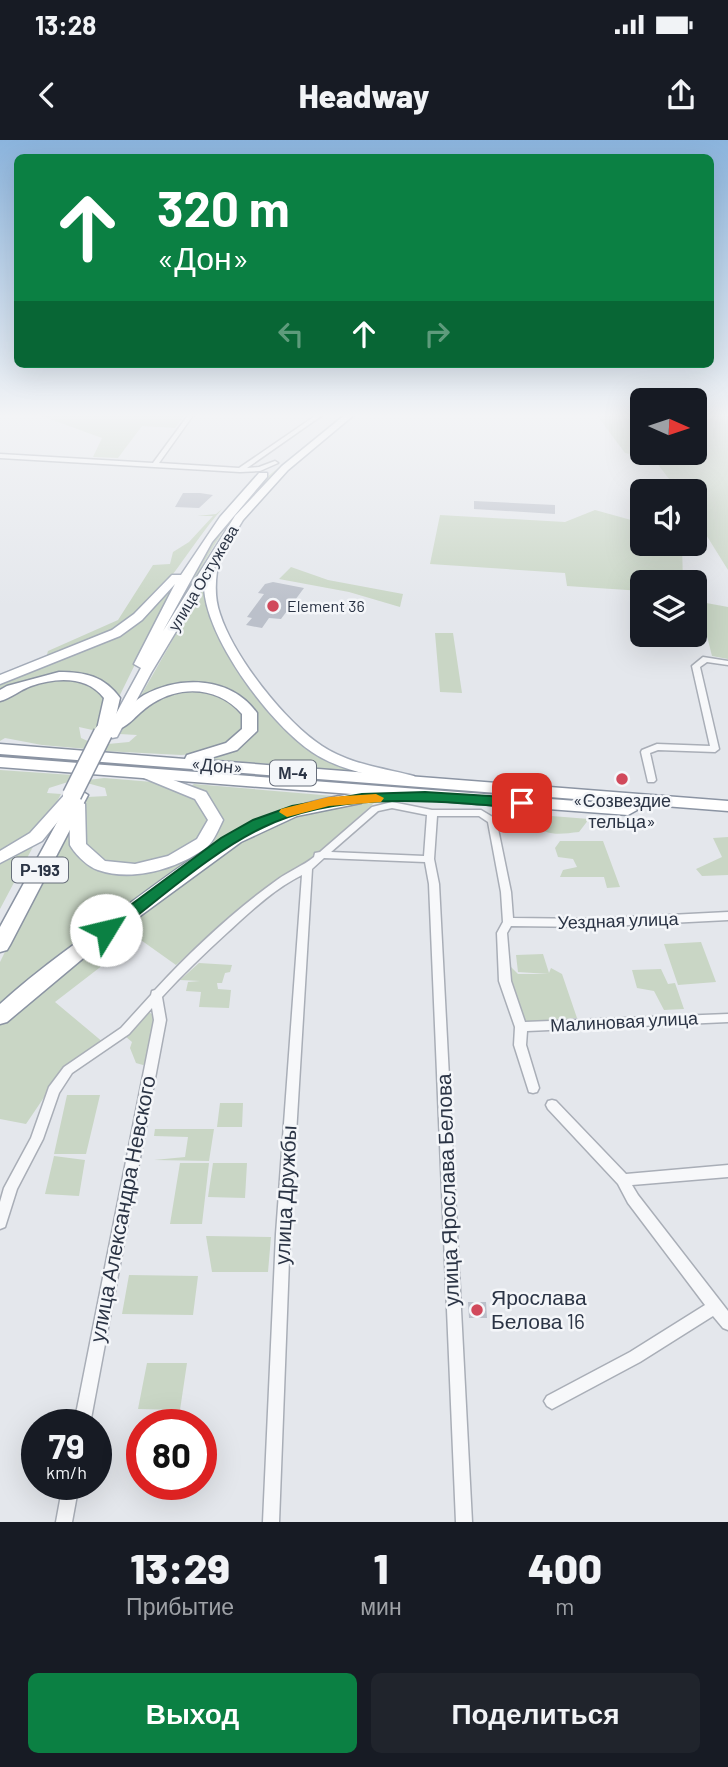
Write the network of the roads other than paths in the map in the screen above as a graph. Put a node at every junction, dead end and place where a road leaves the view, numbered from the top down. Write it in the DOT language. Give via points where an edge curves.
graph roads {
  1 [pos="254,478"];
  2 [pos="259,478"];
  3 [pos="275,478"];
  4 [pos="283,478"];
  5 [pos="254,483"];
  6 [pos="226,538"];
  7 [pos="198,551"];
  8 [pos="214,558"];
  9 [pos="728,663"];
  10 [pos="0,680"];
  11 [pos="0,696"];
  12 [pos="109,731"];
  13 [pos="0,738"];
  14 [pos="0,749"];
  15 [pos="38,758"];
  16 [pos="0,764"];
  17 [pos="146,767"];
  18 [pos="651,780"];
  19 [pos="76,795"];
  20 [pos="431,798"];
  21 [pos="728,806"];
  22 [pos="728,818"];
  23 [pos="318,855"];
  24 [pos="0,858"];
  25 [pos="429,859"];
  26 [pos="307,867"];
  27 [pos="728,916"];
  28 [pos="508,922"];
  29 [pos="0,924"];
  30 [pos="0,945"];
  31 [pos="156,994"];
  32 [pos="0,1016"];
  33 [pos="728,1018"];
  34 [pos="521,1027"];
  35 [pos="533,1088"];
  36 [pos="552,1105"];
  37 [pos="728,1171"];
  38 [pos="623,1180"];
  39 [pos="0,1223"];
  40 [pos="714,1307"];
  41 [pos="728,1324"];
  42 [pos="552,1401"];
  43 [pos="85,1409"];
  44 [pos="68,1500"];
  45 [pos="64,1522"];
  46 [pos="271,1522"];
  47 [pos="464,1522"];
  1 -- 5 [label="street"];
  2 -- 5 [label="main road, улица Остужева"];
  3 -- 6 [label="main road, улица Остужева"];
  4 -- 6 [label="main road"];
  5 -- 7 [label="main road, улица Остужева"];
  6 -- 8 [label="main road, улица Остужева"];
  7 -- 10 [label="main road" via="152,604 122,629"];
  7 -- 12 [label="main road, улица Остужева"];
  8 -- 12 [label="main road, улица Остужева"];
  8 -- 20 [label="main road" via="208,592 217,623 293,730 348,764"];
  9 -- 18 [label="street" via="706,659 696,666 715,749 657,747 646,752"];
  11 -- 12 [label="highway" via="45,678 92,681 112,698"];
  12 -- 17 [label="highway" via="142,701 179,687 226,691 251,711 247,732 229,748"];
  12 -- 19 [label="highway, Р-193"];
  13 -- 15 [label="highway"];
  14 -- 15 [label="highway, «Дон» / М-4"];
  15 -- 16 [label="highway, «Дон» / М-4"];
  15 -- 17 [label="highway, «Дон» / М-4"];
  17 -- 19 [label="main road" via="194,789 213,810 213,828 207,839 167,865 122,869 87,856 73,834"];
  17 -- 20 [label="highway, «Дон» / М-4"];
  19 -- 24 [label="main road" via="37,837"];
  19 -- 29 [label="highway, Р-193"];
  19 -- 30 [label="highway, Р-193"];
  20 -- 21 [label="highway, «Дон» / М-4"];
  20 -- 22 [label="highway, «Дон» / М-4"];
  20 -- 23 [label="street" via="382,806"];
  20 -- 25 [label="street, улица Ярослава Белова"];
  20 -- 28 [label="street" via="490,818 504,868"];
  20 -- 32 [label="highway" via="329,802 258,823 79,950"];
  23 -- 25 [label="street"];
  23 -- 26 [label="street"];
  25 -- 47 [label="street, улица Ярослава Белова" via="434,884"];
  26 -- 31 [label="street" via="271,889"];
  26 -- 46 [label="street, улица Дружбы"];
  27 -- 28 [label="street, Уездная улица"];
  28 -- 34 [label="street" via="502,933 505,981"];
  31 -- 39 [label="street" via="125,1031 77,1062 61,1079 11,1188"];
  31 -- 43 [label="street, улица Александра Невского" via="160,1020"];
  33 -- 34 [label="street, Малиновая улица"];
  34 -- 35 [label="street" via="520,1045"];
  36 -- 38 [label="street"];
  37 -- 38 [label="street"];
  38 -- 40 [label="street"];
  40 -- 41 [label="street"];
  40 -- 42 [label="street" via="635,1357"];
  44 -- 45 [label="street"];
}
